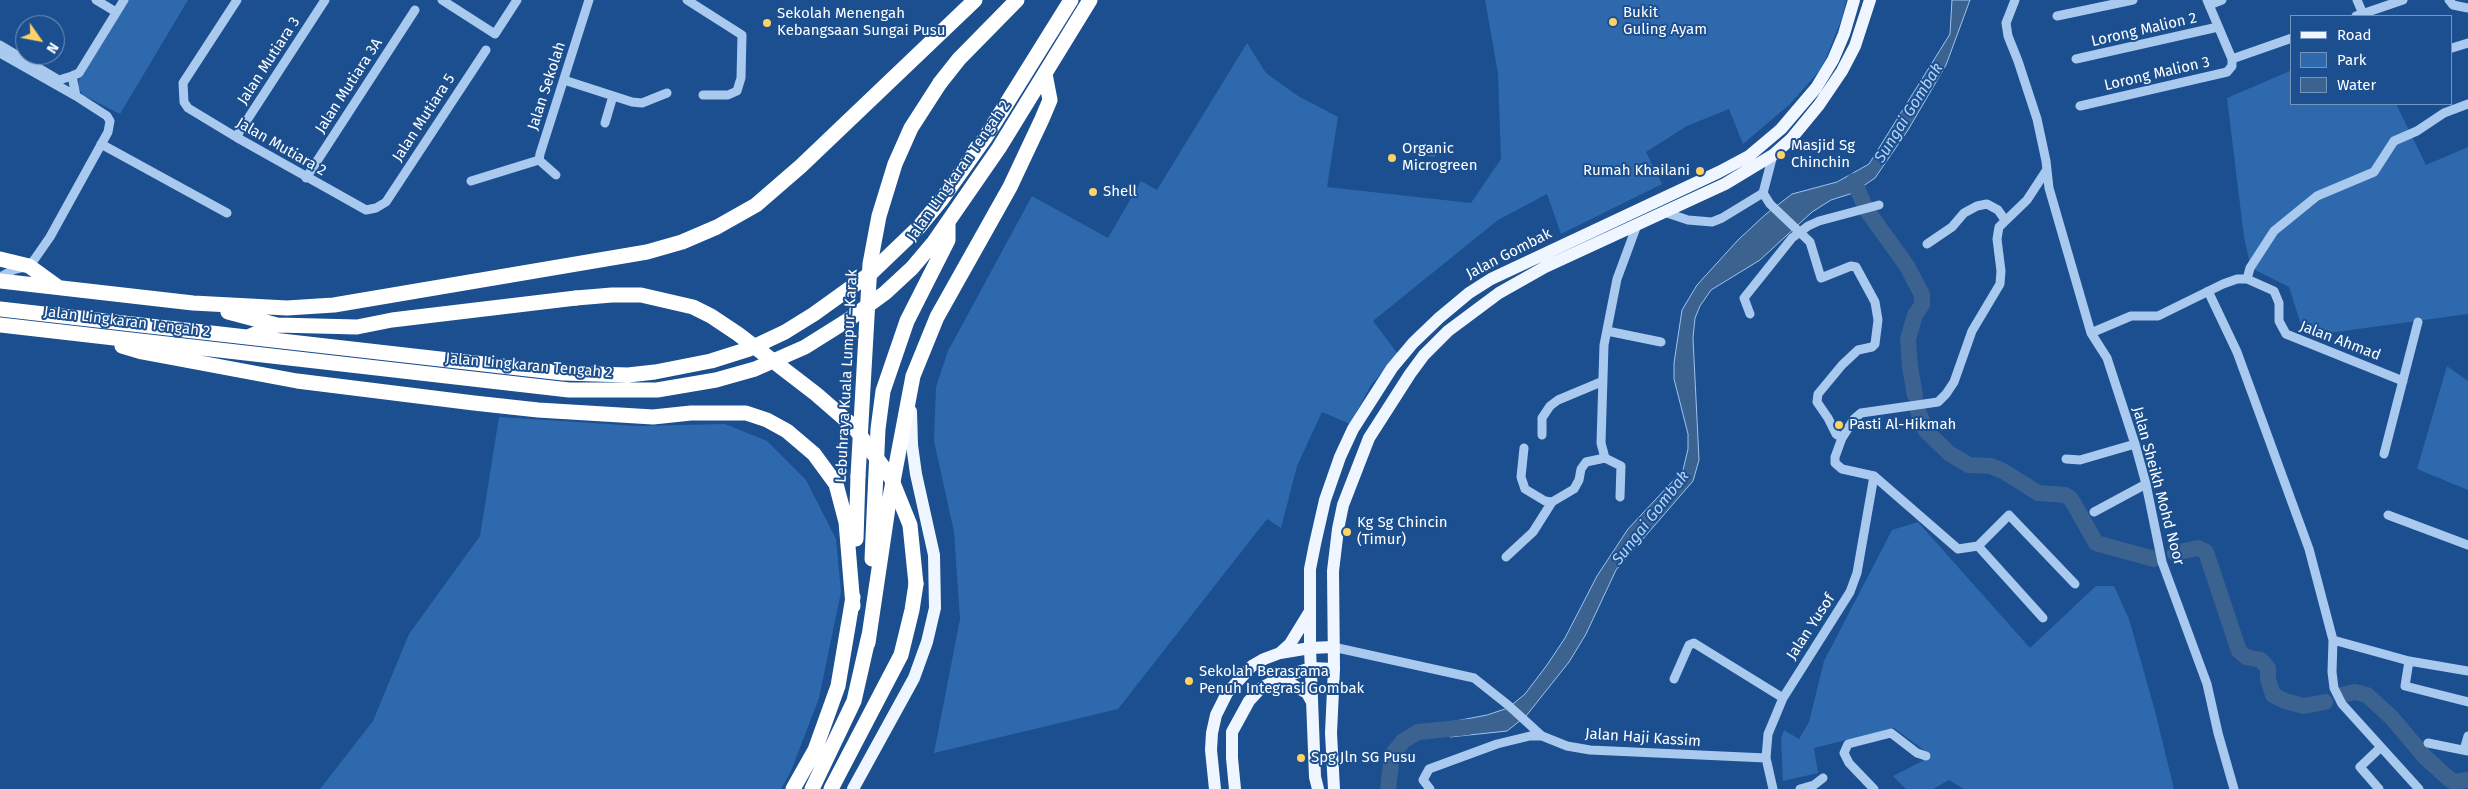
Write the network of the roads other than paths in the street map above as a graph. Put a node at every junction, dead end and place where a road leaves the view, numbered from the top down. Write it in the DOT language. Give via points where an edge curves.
graph roads {
  1 [pos="96,0"];
  2 [pos="124,0"];
  3 [pos="237,0"];
  4 [pos="325,0"];
  5 [pos="442,0"];
  6 [pos="517,0"];
  7 [pos="589,0"];
  8 [pos="687,0"];
  9 [pos="975,0"];
  10 [pos="1017,0"];
  11 [pos="1071,0"];
  12 [pos="1090,0"];
  13 [pos="1854,0"];
  14 [pos="1870,0"];
  15 [pos="2014,0"];
  16 [pos="2133,0"];
  17 [pos="2222,0"];
  18 [pos="2357,0"];
  19 [pos="2403,0"];
  20 [pos="2449,0"];
  21 [pos="2208,2"];
  22 [pos="2468,8"];
  23 [pos="415,10"];
  24 [pos="116,12"];
  25 [pos="2359,15"];
  26 [pos="2057,16"];
  27 [pos="2218,27"];
  28 [pos="2290,39"];
  29 [pos="2468,43"];
  30 [pos="0,45"];
  31 [pos="2453,48"];
  32 [pos="486,50"];
  33 [pos="0,53"];
  34 [pos="2076,59"];
  35 [pos="2232,59"];
  36 [pos="1045,74"];
  37 [pos="72,76"];
  38 [pos="564,80"];
  39 [pos="667,93"];
  40 [pos="703,94"];
  41 [pos="76,96"];
  42 [pos="613,96"];
  43 [pos="2468,104"];
  44 [pos="2080,106"];
  45 [pos="604,123"];
  46 [pos="236,137"];
  47 [pos="101,144"];
  48 [pos="1773,155"];
  49 [pos="539,160"];
  50 [pos="2046,171"];
  51 [pos="556,175"];
  52 [pos="306,178"];
  53 [pos="471,181"];
  54 [pos="1763,193"];
  55 [pos="386,202"];
  56 [pos="1876,206"];
  57 [pos="1664,212"];
  58 [pos="227,214"];
  59 [pos="2005,220"];
  60 [pos="948,223"];
  61 [pos="1637,225"];
  62 [pos="1799,231"];
  63 [pos="1927,244"];
  64 [pos="0,259"];
  65 [pos="29,266"];
  66 [pos="0,277"];
  67 [pos="2247,279"];
  68 [pos="0,281"];
  69 [pos="58,287"];
  70 [pos="2208,291"];
  71 [pos="193,303"];
  72 [pos="0,309"];
  73 [pos="1750,314"];
  74 [pos="2418,322"];
  75 [pos="0,325"];
  76 [pos="277,325"];
  77 [pos="1607,330"];
  78 [pos="2091,333"];
  79 [pos="93,336"];
  80 [pos="246,338"];
  81 [pos="1661,342"];
  82 [pos="913,376"];
  83 [pos="2403,381"];
  84 [pos="1601,382"];
  85 [pos="1542,435"];
  86 [pos="1842,438"];
  87 [pos="2134,444"];
  88 [pos="1524,448"];
  89 [pos="2384,454"];
  90 [pos="1605,458"];
  91 [pos="2066,459"];
  92 [pos="1874,476"];
  93 [pos="2146,484"];
  94 [pos="1620,497"];
  95 [pos="1552,502"];
  96 [pos="2094,512"];
  97 [pos="2388,515"];
  98 [pos="2468,545"];
  99 [pos="1978,546"];
  100 [pos="1506,557"];
  101 [pos="2075,584"];
  102 [pos="853,606"];
  103 [pos="1310,610"];
  104 [pos="2043,618"];
  105 [pos="2333,640"];
  106 [pos="868,643"];
  107 [pos="1333,647"];
  108 [pos="1310,648"];
  109 [pos="1280,653"];
  110 [pos="2409,661"];
  111 [pos="1311,668"];
  112 [pos="1334,669"];
  113 [pos="2468,671"];
  114 [pos="1280,678"];
  115 [pos="1674,679"];
  116 [pos="1783,698"];
  117 [pos="1312,702"];
  118 [pos="2468,702"];
  119 [pos="875,705"];
  120 [pos="1542,736"];
  121 [pos="2468,736"];
  122 [pos="2428,743"];
  123 [pos="2381,747"];
  124 [pos="2466,750"];
  125 [pos="1926,756"];
  126 [pos="1766,758"];
  127 [pos="1823,778"];
  128 [pos="793,789"];
  129 [pos="812,789"];
  130 [pos="821,789"];
  131 [pos="831,789"];
  132 [pos="853,789"];
  133 [pos="1216,789"];
  134 [pos="1235,789"];
  135 [pos="1318,789"];
  136 [pos="1334,789"];
  137 [pos="1430,789"];
  138 [pos="1773,789"];
  139 [pos="1800,789"];
  140 [pos="1874,789"];
  141 [pos="2234,789"];
  142 [pos="2379,789"];
  143 [pos="2419,789"];
  1 -- 24 [label="street"];
  2 -- 24 [label="street"];
  3 -- 46 [label="street, Jalan Mutiara 2" via="183,83 182,96 188,108"];
  4 -- 46 [label="street, Jalan Mutiara 3"];
  5 -- 6 [label="street" via="495,34"];
  7 -- 38 [label="street, Jalan Sekolah"];
  8 -- 40 [label="street" via="742,35 737,91 728,95"];
  9 -- 71 [label="highway" via="773,190 742,214 697,237 647,252 334,305 287,308"];
  10 -- 102 [label="highway, Lebuhraya Kuala Lumpur–Karak, bridge" via="959,59 911,128 895,164 879,216 870,264"];
  11 -- 80 [label="highway, Jalan Lingkaran Tengah 2" via="985,138 919,227 871,273 844,293 785,332 749,349 711,361 655,372 601,375 563,374"];
  12 -- 36 [label="highway, Jalan Lingkaran Tengah 2"];
  13 -- 103 [label="main road, Jalan Gombak" via="1833,60 1816,88 1781,129 1749,156 1491,279 1469,293 1413,342 1392,368 1340,457 1324,500 1315,544 1310,570"];
  14 -- 48 [label="main road, Jalan Gombak" via="1855,46 1838,78 1791,138"];
  15 -- 50 [label="street, Jalan Sheikh Mohd Noor" via="2006,23 2008,36 2037,119"];
  16 -- 26 [label="street"];
  17 -- 21 [label="street"];
  18 -- 25 [label="street"];
  19 -- 25 [label="street"];
  20 -- 22 [label="street" via="2453,5"];
  21 -- 27 [label="street"];
  23 -- 52 [label="street, Jalan Mutiara 3A"];
  24 -- 37 [label="street" via="79,72"];
  27 -- 34 [label="street, Lorong Malion 2"];
  27 -- 35 [label="street"];
  28 -- 35 [label="street"];
  29 -- 31 [label="street"];
  30 -- 37 [label="street" via="59,80"];
  32 -- 55 [label="street, Jalan Mutiara 5"];
  33 -- 41 [label="street"];
  35 -- 44 [label="street, Lorong Malion 3" via="2232,66 2227,72"];
  36 -- 60 [label="highway, Jalan Lingkaran Tengah 2"];
  36 -- 82 [label="highway" via="1050,100 1042,119 1010,187 938,317"];
  37 -- 41 [label="street"];
  38 -- 42 [label="street"];
  38 -- 49 [label="street, Jalan Sekolah"];
  39 -- 42 [label="street" via="642,103"];
  41 -- 47 [label="street" via="110,121"];
  42 -- 45 [label="street"];
  43 -- 67 [label="street" via="2444,113 2417,131 2394,141 2374,172 2317,196 2274,231 2250,268"];
  46 -- 52 [label="street, Jalan Mutiara 2"];
  47 -- 58 [label="street"];
  47 -- 65 [label="street" via="50,238"];
  48 -- 54 [label="street"];
  48 -- 57 [label="main road, Jalan Gombak" via="1725,184"];
  49 -- 51 [label="street"];
  49 -- 53 [label="street"];
  50 -- 59 [label="street" via="2027,200"];
  50 -- 78 [label="street, Jalan Sheikh Mohd Noor"];
  52 -- 55 [label="street, Jalan Mutiara 2" via="366,210"];
  54 -- 57 [label="street" via="1712,222 1688,220"];
  54 -- 62 [label="street"];
  56 -- 62 [label="street" via="1819,221"];
  57 -- 61 [label="main road, Jalan Gombak"];
  59 -- 63 [label="street" via="1998,210 1987,204 1977,206"];
  59 -- 86 [label="street" via="1999,227 1997,239 2002,271 2000,284 1972,331 1954,382 1938,402 1861,413"];
  60 -- 79 [label="highway, Jalan Lingkaran Tengah 2" via="912,268 885,293 805,347 755,369 716,380 657,390 569,390"];
  60 -- 106 [label="highway" via="948,240 907,321 883,391 878,429"];
  61 -- 77 [label="street" via="1617,279"];
  61 -- 107 [label="main road, Jalan Gombak" via="1545,267 1499,293 1448,331 1410,374 1369,438 1343,505 1333,571"];
  62 -- 73 [label="street" via="1744,298"];
  62 -- 86 [label="street" via="1810,242 1821,278 1856,267 1875,302 1878,320 1875,344 1858,350 1842,364 1818,394 1817,402 1836,434"];
  64 -- 65 [label="highway"];
  65 -- 66 [label="street"];
  65 -- 69 [label="highway"];
  67 -- 70 [label="street" via="2237,279"];
  67 -- 83 [label="street, Jalan Ahmad" via="2276,295 2279,321 2286,334"];
  68 -- 69 [label="highway"];
  69 -- 71 [label="highway"];
  70 -- 78 [label="street" via="2158,316 2134,315"];
  70 -- 105 [label="street" via="2237,352 2309,549"];
  71 -- 76 [label="highway"];
  72 -- 80 [label="highway, Jalan Lingkaran Tengah 2"];
  74 -- 83 [label="street"];
  75 -- 79 [label="highway, Jalan Lingkaran Tengah 2"];
  76 -- 80 [label="highway"];
  76 -- 119 [label="highway, bridge" via="357,327 392,320 612,295 641,295 693,307 711,316 816,394 854,427 891,478 910,525 916,584 901,655"];
  77 -- 81 [label="street"];
  77 -- 84 [label="street"];
  78 -- 87 [label="street, Jalan Sheikh Mohd Noor" via="2107,358"];
  79 -- 102 [label="highway" via="142,352 297,381 538,410 653,417 746,413 767,420 814,454 836,484 846,522"];
  82 -- 106 [label="highway" via="888,508"];
  82 -- 132 [label="main road" via="912,445 934,555 935,608 914,678"];
  83 -- 89 [label="street"];
  84 -- 85 [label="street" via="1550,406 1542,418"];
  84 -- 90 [label="street" via="1601,444"];
  86 -- 92 [label="street" via="1835,463 1842,468"];
  87 -- 91 [label="street" via="2080,460"];
  87 -- 93 [label="street, Jalan Sheikh Mohd Noor"];
  88 -- 95 [label="street" via="1521,477 1525,489"];
  90 -- 94 [label="street" via="1621,466"];
  90 -- 95 [label="street" via="1586,462 1580,469 1574,489"];
  92 -- 99 [label="street" via="1958,549"];
  92 -- 116 [label="street, Jalan Yusof" via="1857,573 1850,592"];
  93 -- 96 [label="street"];
  93 -- 141 [label="street, Jalan Sheikh Mohd Noor" via="2162,562 2207,684"];
  95 -- 100 [label="street" via="1532,532"];
  97 -- 98 [label="street"];
  99 -- 101 [label="street" via="2009,515"];
  99 -- 104 [label="street"];
  102 -- 128 [label="highway, Lebuhraya Kuala Lumpur–Karak" via="838,686 815,750"];
  103 -- 108 [label="main road, Jalan Gombak"];
  103 -- 109 [label="main road" via="1290,644"];
  105 -- 110 [label="street"];
  105 -- 123 [label="street" via="2333,680 2342,704"];
  106 -- 129 [label="highway" via="854,701"];
  107 -- 108 [label="main road"];
  107 -- 112 [label="main road, Jalan Gombak"];
  107 -- 120 [label="street" via="1474,678"];
  108 -- 109 [label="main road"];
  108 -- 111 [label="main road, Jalan Gombak"];
  109 -- 133 [label="main road" via="1252,666 1227,693 1216,715 1211,750"];
  110 -- 113 [label="street"];
  110 -- 118 [label="street" via="2405,686"];
  111 -- 112 [label="main road"];
  111 -- 114 [label="main road"];
  111 -- 117 [label="main road, Jalan Gombak"];
  112 -- 136 [label="main road, Jalan Gombak" via="1331,733"];
  114 -- 117 [label="main road" via="1307,693"];
  114 -- 134 [label="main road" via="1261,688 1249,701 1232,732"];
  115 -- 116 [label="street" via="1689,645 1694,643"];
  116 -- 126 [label="street, Jalan Yusof" via="1768,734"];
  117 -- 135 [label="main road, Jalan Gombak"];
  119 -- 130 [label="highway"];
  119 -- 131 [label="highway"];
  120 -- 126 [label="street, Jalan Haji Kassim" via="1567,746 1590,750"];
  120 -- 137 [label="street, Jalan Haji Kassim" via="1512,740 1429,769 1423,780"];
  121 -- 124 [label="street"];
  122 -- 124 [label="street"];
  123 -- 142 [label="street" via="2360,767"];
  123 -- 143 [label="street"];
  125 -- 140 [label="street" via="1891,733 1848,744 1844,753 1849,763"];
  126 -- 138 [label="street, Jalan Yusof"];
  127 -- 139 [label="street"];
}
